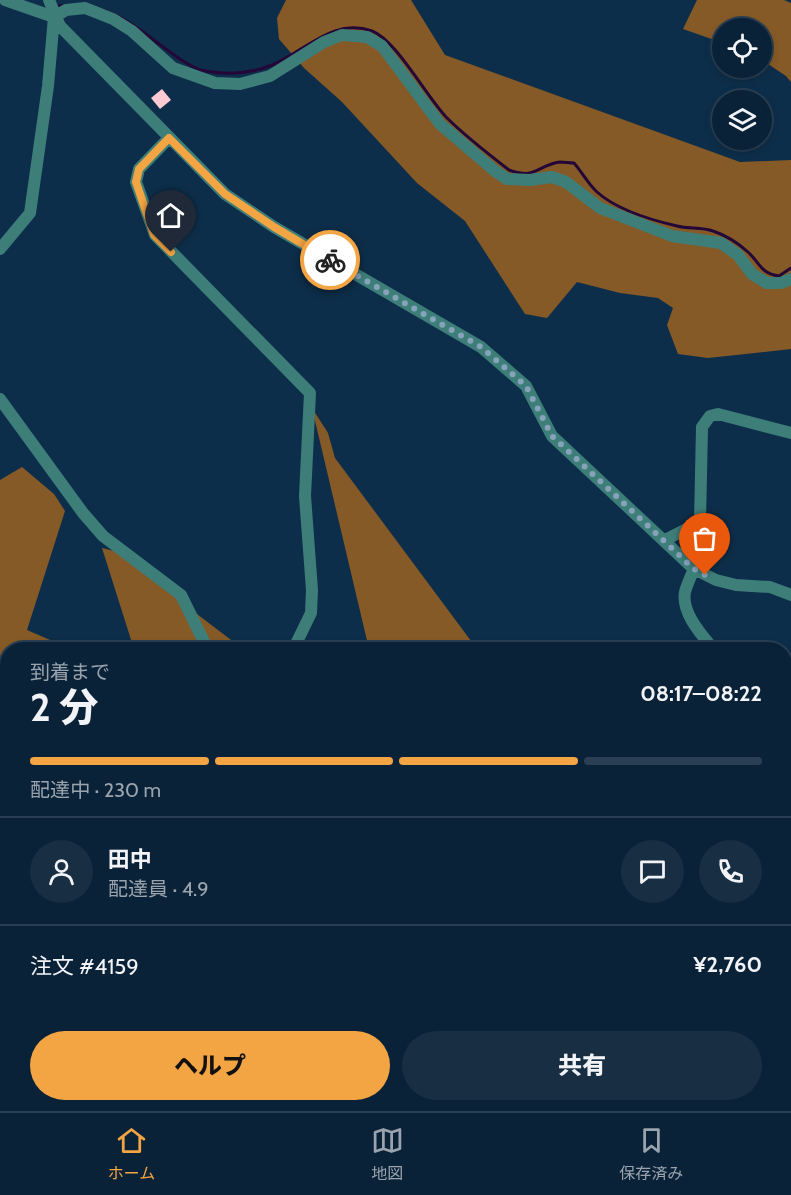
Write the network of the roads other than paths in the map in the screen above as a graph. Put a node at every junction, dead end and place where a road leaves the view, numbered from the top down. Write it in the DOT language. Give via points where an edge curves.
graph roads {
  1 [pos="5,0"];
  2 [pos="49,0"];
  3 [pos="54,17"];
  4 [pos="169,138"];
  5 [pos="0,249"];
  6 [pos="791,279"];
  7 [pos="0,399"];
  8 [pos="791,433"];
  9 [pos="664,540"];
  10 [pos="694,569"];
  11 [pos="791,594"];
  12 [pos="204,642"];
  13 [pos="297,642"];
  14 [pos="708,642"];
  1 -- 3 [label="street"];
  2 -- 3 [label="street"];
  3 -- 4 [label="street"];
  3 -- 5 [label="street" via="30,213"];
  3 -- 6 [label="street" via="66,10 85,8 113,19 173,68 215,83 240,84 270,76 324,42 342,35 367,37 382,46 440,124 507,179 552,177 566,182 600,208 672,236 721,243 738,255 752,274 767,283"];
  4 -- 9 [label="street" via="225,194 274,227 481,347 526,386 552,436"];
  4 -- 13 [label="street" via="139,169 136,182 154,235 310,393 305,496 311,613"];
  7 -- 12 [label="street" via="103,536 181,595"];
  8 -- 9 [label="street" via="718,414 710,416 702,427 700,522"];
  9 -- 10 [label="street"];
  10 -- 11 [label="street" via="736,585 770,587"];
  10 -- 14 [label="street" via="685,593 687,610"];
}
